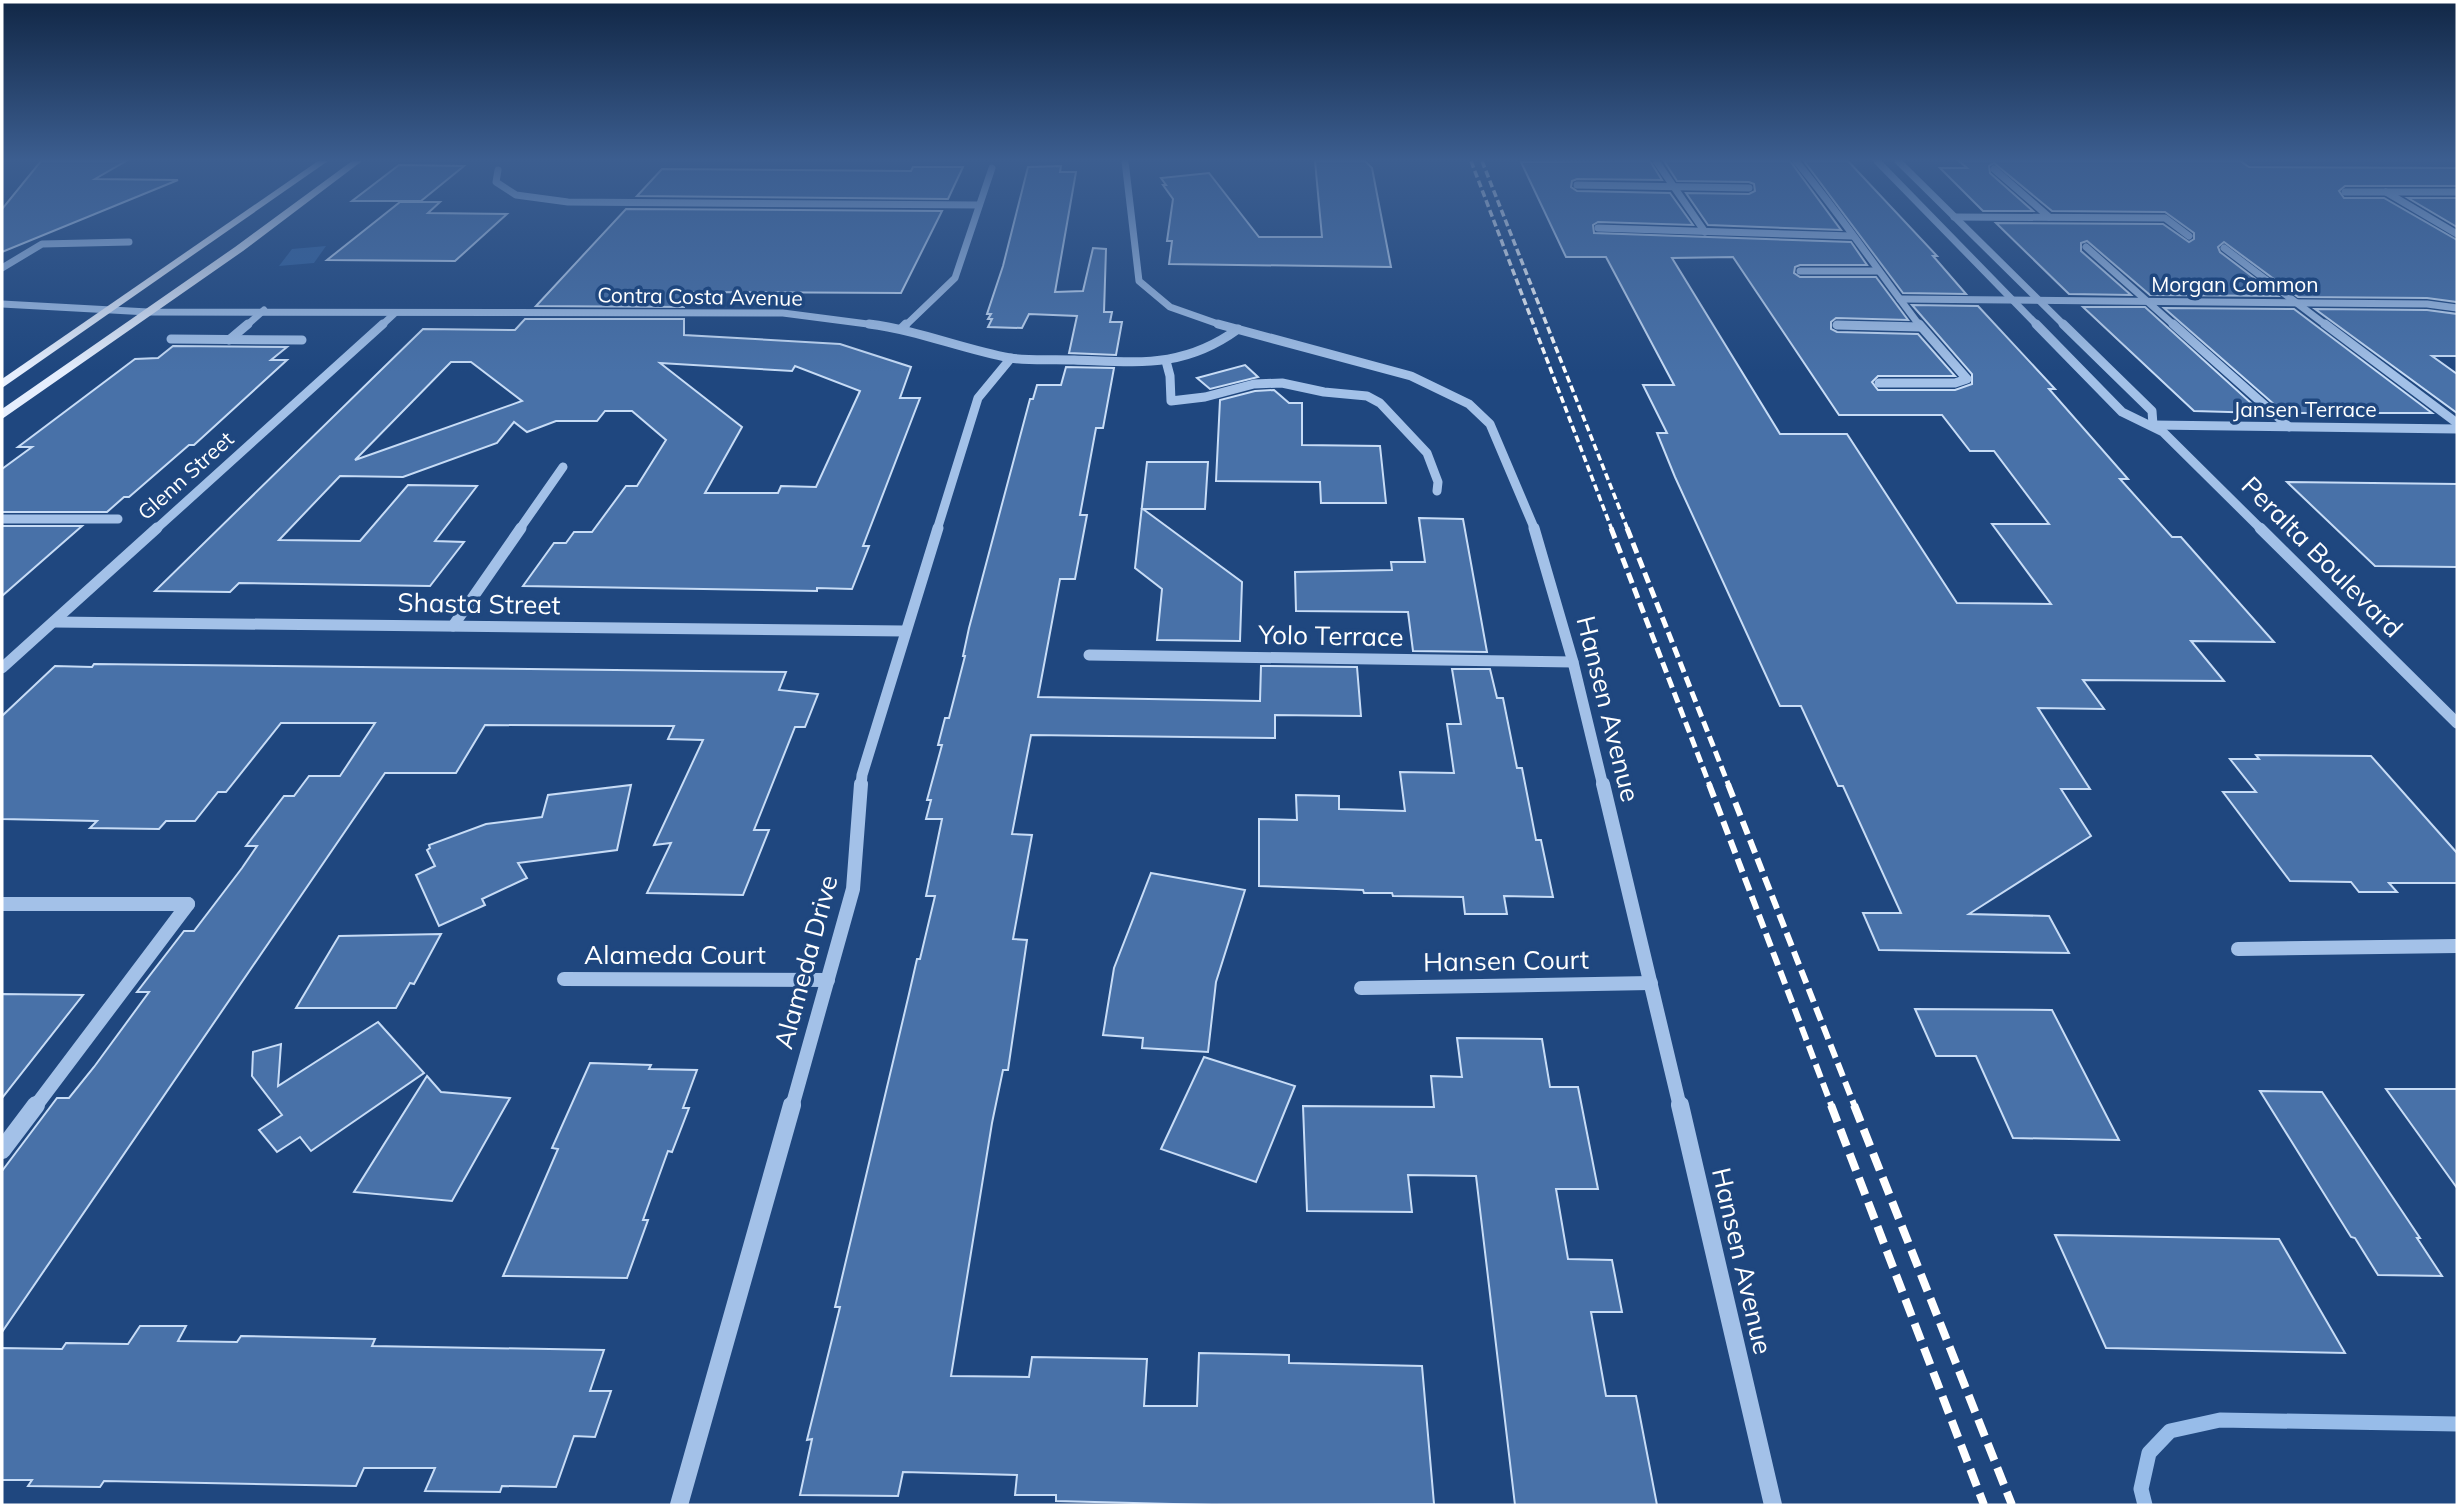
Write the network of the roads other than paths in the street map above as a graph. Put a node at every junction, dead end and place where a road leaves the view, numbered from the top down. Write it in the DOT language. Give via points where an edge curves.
graph roads {
  1 [pos="223,231"];
  2 [pos="260,231"];
  3 [pos="970,231"];
  4 [pos="1133,231"];
  5 [pos="1681,231"];
  6 [pos="1850,231"];
  7 [pos="1945,231"];
  8 [pos="1968,231"];
  9 [pos="2183,231"];
  10 [pos="1705,232"];
  11 [pos="1852,236"];
  12 [pos="2189,236"];
  13 [pos="129,242"];
  14 [pos="2086,247"];
  15 [pos="2224,248"];
  16 [pos="2,268"];
  17 [pos="1800,271"];
  18 [pos="1878,271"];
  19 [pos="1900,299"];
  20 [pos="2012,301"];
  21 [pos="2038,301"];
  22 [pos="2148,302"];
  23 [pos="2298,303"];
  24 [pos="2,304"];
  25 [pos="2457,309"];
  26 [pos="109,310"];
  27 [pos="264,310"];
  28 [pos="148,312"];
  29 [pos="395,313"];
  30 [pos="1837,325"];
  31 [pos="1921,327"];
  32 [pos="902,328"];
  33 [pos="1238,329"];
  34 [pos="171,339"];
  35 [pos="229,340"];
  36 [pos="302,340"];
  37 [pos="1010,358"];
  38 [pos="1166,360"];
  39 [pos="1879,383"];
  40 [pos="2,384"];
  41 [pos="2,415"];
  42 [pos="2457,423"];
  43 [pos="2153,425"];
  44 [pos="2289,427"];
  45 [pos="2457,429"];
  46 [pos="563,467"];
  47 [pos="1437,492"];
  48 [pos="2,519"];
  49 [pos="118,519"];
  50 [pos="54,622"];
  51 [pos="453,626"];
  52 [pos="904,631"];
  53 [pos="1088,655"];
  54 [pos="1573,662"];
  55 [pos="2,668"];
  56 [pos="2457,723"];
  57 [pos="2,904"];
  58 [pos="188,904"];
  59 [pos="2457,946"];
  60 [pos="2238,949"];
  61 [pos="564,979"];
  62 [pos="828,980"];
  63 [pos="1651,983"];
  64 [pos="1361,988"];
  65 [pos="2,1150"];
  66 [pos="679,1505"];
  67 [pos="1773,1505"];
  1 -- 26 [label="main road"];
  2 -- 28 [label="main road"];
  3 -- 32 [label="street" via="955,278"];
  4 -- 33 [label="street, Hansen Avenue" via="1139,281 1170,307"];
  5 -- 10 [label="street"];
  6 -- 11 [label="street"];
  7 -- 20 [label="street, Peralta Boulevard"];
  8 -- 21 [label="street, Peralta Boulevard"];
  9 -- 12 [label="street"];
  10 -- 11 [label="street"];
  11 -- 18 [label="street"];
  13 -- 16 [label="street" via="42,244"];
  14 -- 22 [label="street"];
  15 -- 23 [label="street"];
  17 -- 18 [label="street"];
  18 -- 19 [label="street"];
  19 -- 20 [label="street, Morgan Common"];
  19 -- 31 [label="street"];
  20 -- 21 [label="street, Morgan Common"];
  20 -- 43 [label="street, Peralta Boulevard" via="2122,412"];
  21 -- 22 [label="street, Morgan Common"];
  21 -- 43 [label="street, Peralta Boulevard" via="2152,411"];
  22 -- 23 [label="street, Morgan Common"];
  22 -- 44 [label="street"];
  23 -- 25 [label="street, Morgan Common" via="2427,304"];
  23 -- 42 [label="street"];
  24 -- 26 [label="street, Contra Costa Avenue"];
  26 -- 28 [label="street, Contra Costa Avenue"];
  26 -- 40 [label="main road"];
  27 -- 28 [label="street, Contra Costa Avenue"];
  27 -- 29 [label="street, Contra Costa Avenue"];
  27 -- 35 [label="street"];
  28 -- 41 [label="main road"];
  29 -- 32 [label="street, Contra Costa Avenue" via="783,313"];
  29 -- 50 [label="street, Glenn Street"];
  30 -- 31 [label="street"];
  31 -- 39 [label="street" via="1966,379"];
  32 -- 37 [label="street, Contra Costa Avenue"];
  33 -- 38 [label="street, Contra Costa Avenue" via="1215,346"];
  33 -- 54 [label="street, Hansen Avenue" via="1411,376 1469,404 1490,424 1533,524"];
  34 -- 35 [label="street"];
  35 -- 36 [label="street"];
  37 -- 38 [label="street, Contra Costa Avenue"];
  37 -- 52 [label="street, Alameda Drive" via="978,398"];
  38 -- 47 [label="street" via="1171,401 1282,383 1367,396 1427,453"];
  43 -- 44 [label="street, Jansen Terrace"];
  43 -- 56 [label="street, Peralta Boulevard"];
  44 -- 45 [label="street, Jansen Terrace"];
  46 -- 51 [label="street"];
  48 -- 49 [label="street"];
  50 -- 51 [label="street, Shasta Street"];
  50 -- 55 [label="street, Glenn Street"];
  51 -- 52 [label="street, Shasta Street"];
  52 -- 62 [label="street, Alameda Drive" via="862,775 853,889"];
  53 -- 54 [label="street, Yolo Terrace"];
  54 -- 63 [label="street, Hansen Avenue"];
  57 -- 58 [label="street"];
  58 -- 65 [label="street"];
  59 -- 60 [label="street"];
  61 -- 62 [label="street, Alameda Court"];
  62 -- 66 [label="street, Alameda Drive"];
  63 -- 64 [label="street, Hansen Court"];
  63 -- 67 [label="street, Hansen Avenue"];
}
